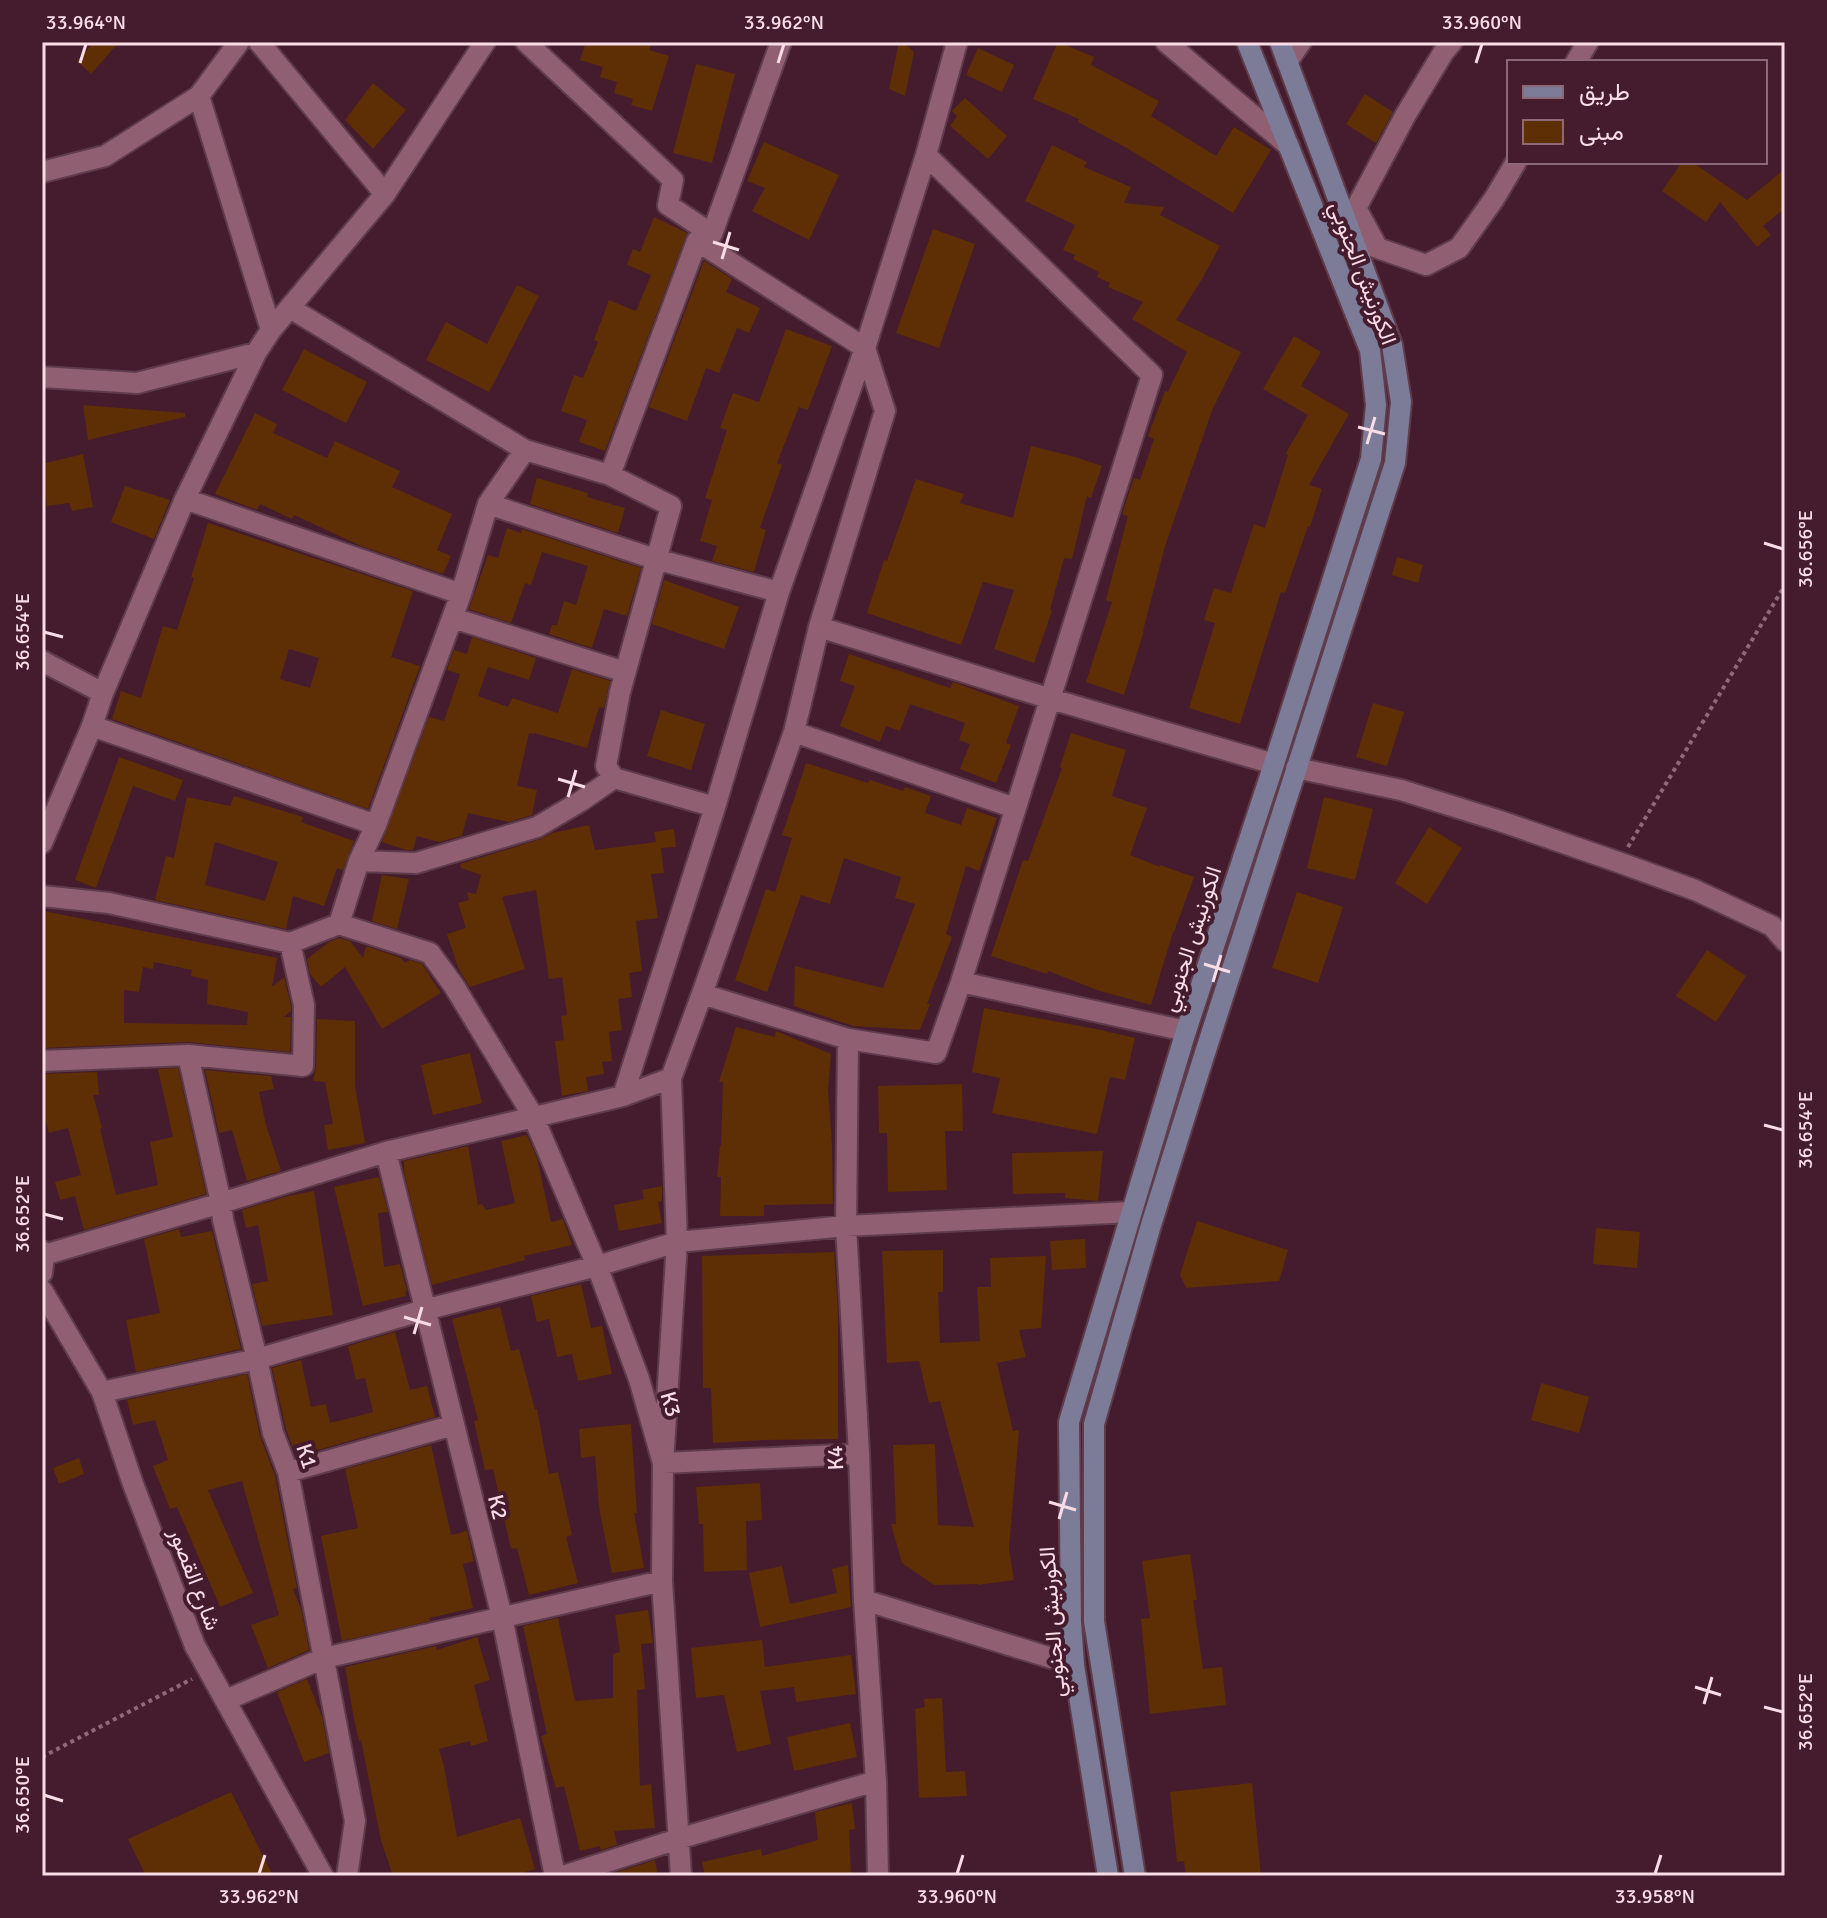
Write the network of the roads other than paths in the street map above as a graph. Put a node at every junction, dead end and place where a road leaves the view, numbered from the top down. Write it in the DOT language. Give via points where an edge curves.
graph roads {
  1 [pos="239,42"];
  2 [pos="259,42"];
  3 [pos="485,42"];
  4 [pos="526,42"];
  5 [pos="781,42"];
  6 [pos="957,42"];
  7 [pos="1166,42"];
  8 [pos="1247,42"];
  9 [pos="1280,42"];
  10 [pos="1301,42"];
  11 [pos="1452,42"];
  12 [pos="1588,42"];
  13 [pos="1577,60"];
  14 [pos="1287,62"];
  15 [pos="199,96"];
  16 [pos="1289,146"];
  17 [pos="926,155"];
  18 [pos="1515,164"];
  19 [pos="42,172"];
  20 [pos="385,194"];
  21 [pos="704,237"];
  22 [pos="1353,240"];
  23 [pos="1377,247"];
  24 [pos="290,308"];
  25 [pos="271,330"];
  26 [pos="865,348"];
  27 [pos="256,353"];
  28 [pos="42,377"];
  29 [pos="525,450"];
  30 [pos="610,475"];
  31 [pos="185,499"];
  32 [pos="488,504"];
  33 [pos="655,559"];
  34 [pos="779,592"];
  35 [pos="461,594"];
  36 [pos="453,618"];
  37 [pos="819,627"];
  38 [pos="42,661"];
  39 [pos="625,672"];
  40 [pos="103,693"];
  41 [pos="1051,699"];
  42 [pos="92,726"];
  43 [pos="794,732"];
  44 [pos="1274,764"];
  45 [pos="1296,768"];
  46 [pos="614,778"];
  47 [pos="715,807"];
  48 [pos="1015,808"];
  49 [pos="376,825"];
  50 [pos="42,843"];
  51 [pos="359,861"];
  52 [pos="42,896"];
  53 [pos="339,924"];
  54 [pos="1781,933"];
  55 [pos="290,943"];
  56 [pos="961,982"];
  57 [pos="702,994"];
  58 [pos="1186,1031"];
  59 [pos="848,1039"];
  60 [pos="188,1055"];
  61 [pos="42,1061"];
  62 [pos="671,1078"];
  63 [pos="623,1096"];
  64 [pos="533,1116"];
  65 [pos="386,1152"];
  66 [pos="221,1203"];
  67 [pos="1131,1212"];
  68 [pos="846,1226"];
  69 [pos="677,1242"];
  70 [pos="43,1260"];
  71 [pos="597,1266"];
  72 [pos="42,1290"];
  73 [pos="424,1310"];
  74 [pos="257,1359"];
  75 [pos="102,1392"];
  76 [pos="454,1425"];
  77 [pos="859,1454"];
  78 [pos="663,1463"];
  79 [pos="288,1472"];
  80 [pos="662,1581"];
  81 [pos="864,1600"];
  82 [pos="502,1617"];
  83 [pos="324,1658"];
  84 [pos="1074,1665"];
  85 [pos="226,1700"];
  86 [pos="876,1781"];
  87 [pos="678,1839"];
  88 [pos="323,1876"];
  89 [pos="347,1876"];
  90 [pos="555,1876"];
  91 [pos="563,1876"];
  92 [pos="681,1876"];
  93 [pos="878,1876"];
  94 [pos="1108,1876"];
  95 [pos="1135,1876"];
  1 -- 15 [label="street"];
  2 -- 20 [label="street"];
  3 -- 20 [label="street"];
  4 -- 21 [label="street" via="673,180 668,205"];
  5 -- 21 [label="street"];
  6 -- 17 [label="street"];
  7 -- 16 [label="street"];
  8 -- 16 [label="main road, الكورنيش الجنوبي"];
  9 -- 14 [label="main road, الكورنيش الجنوبي"];
  10 -- 14 [label="street"];
  11 -- 23 [label="street" via="1356,208"];
  12 -- 13 [label="street"];
  14 -- 22 [label="main road, الكورنيش الجنوبي"];
  15 -- 19 [label="street" via="105,156"];
  15 -- 25 [label="street"];
  16 -- 44 [label="main road, الكورنيش الجنوبي" via="1370,350 1376,405 1371,459"];
  17 -- 26 [label="street"];
  17 -- 41 [label="street" via="1152,375"];
  18 -- 23 [label="street" via="1459,248 1426,265"];
  20 -- 24 [label="street"];
  21 -- 26 [label="street"];
  21 -- 30 [label="street"];
  22 -- 23 [label="street"];
  22 -- 45 [label="main road, الكورنيش الجنوبي" via="1392,345 1401,402 1395,463"];
  24 -- 25 [label="street"];
  24 -- 29 [label="street"];
  25 -- 27 [label="street"];
  26 -- 34 [label="street"];
  26 -- 37 [label="street" via="885,411"];
  27 -- 28 [label="street" via="137,383"];
  27 -- 31 [label="street"];
  29 -- 30 [label="street"];
  29 -- 32 [label="street"];
  30 -- 33 [label="street" via="671,506"];
  31 -- 35 [label="street"];
  31 -- 40 [label="street"];
  32 -- 33 [label="street"];
  32 -- 35 [label="street"];
  33 -- 34 [label="street"];
  33 -- 39 [label="street"];
  34 -- 47 [label="street"];
  35 -- 36 [label="street"];
  36 -- 39 [label="street"];
  36 -- 49 [label="street"];
  37 -- 41 [label="street"];
  37 -- 43 [label="street"];
  38 -- 40 [label="street"];
  39 -- 46 [label="street" via="606,766"];
  40 -- 42 [label="street"];
  41 -- 44 [label="street"];
  41 -- 48 [label="street"];
  42 -- 49 [label="street"];
  42 -- 50 [label="street"];
  43 -- 48 [label="street"];
  43 -- 57 [label="street"];
  44 -- 58 [label="main road, الكورنيش الجنوبي"];
  45 -- 54 [label="street" via="1401,790 1500,821 1695,890"];
  45 -- 95 [label="main road, الكورنيش الجنوبي" via="1151,1225 1094,1424 1094,1621"];
  46 -- 47 [label="street"];
  46 -- 51 [label="street" via="537,827 416,863"];
  47 -- 63 [label="street"];
  48 -- 56 [label="street"];
  49 -- 51 [label="street"];
  51 -- 53 [label="street"];
  52 -- 55 [label="street" via="109,903"];
  53 -- 55 [label="street"];
  53 -- 64 [label="street, K3" via="430,953"];
  55 -- 60 [label="street" via="304,1005 303,1066"];
  56 -- 58 [label="street"];
  56 -- 59 [label="street" via="936,1053"];
  57 -- 59 [label="street"];
  57 -- 62 [label="street"];
  58 -- 67 [label="main road, الكورنيش الجنوبي"];
  59 -- 68 [label="street, K4"];
  60 -- 61 [label="street"];
  60 -- 66 [label="street, K1"];
  62 -- 63 [label="street"];
  62 -- 69 [label="street"];
  63 -- 64 [label="street"];
  64 -- 65 [label="street"];
  64 -- 71 [label="street, K3"];
  65 -- 66 [label="street"];
  65 -- 73 [label="street, K2"];
  66 -- 70 [label="street"];
  66 -- 74 [label="street, K1"];
  67 -- 68 [label="street"];
  67 -- 84 [label="main road, الكورنيش الجنوبي" via="1069,1422"];
  68 -- 69 [label="street"];
  68 -- 77 [label="street, K4"];
  69 -- 71 [label="street"];
  69 -- 78 [label="street"];
  71 -- 73 [label="street"];
  71 -- 78 [label="street, K3"];
  72 -- 75 [label="street, شارع القصور"];
  73 -- 74 [label="street"];
  73 -- 76 [label="street, K2"];
  74 -- 75 [label="street"];
  74 -- 79 [label="street, K1" via="273,1433"];
  75 -- 85 [label="street, شارع القصور" via="195,1646"];
  76 -- 79 [label="street"];
  76 -- 82 [label="street, K2"];
  77 -- 78 [label="street"];
  77 -- 81 [label="street, K4"];
  78 -- 80 [label="street, K3"];
  79 -- 83 [label="street, K1"];
  80 -- 82 [label="street"];
  80 -- 87 [label="street, K3"];
  81 -- 84 [label="street"];
  81 -- 86 [label="street, K4"];
  82 -- 83 [label="street"];
  82 -- 90 [label="street, K2"];
  83 -- 85 [label="street"];
  83 -- 89 [label="street, K1" via="355,1821"];
  84 -- 94 [label="main road, الكورنيش الجنوبي"];
  85 -- 88 [label="street, شارع القصور"];
  86 -- 87 [label="street"];
  86 -- 93 [label="street, K4"];
  87 -- 91 [label="street"];
  87 -- 92 [label="street, K3"];
}
